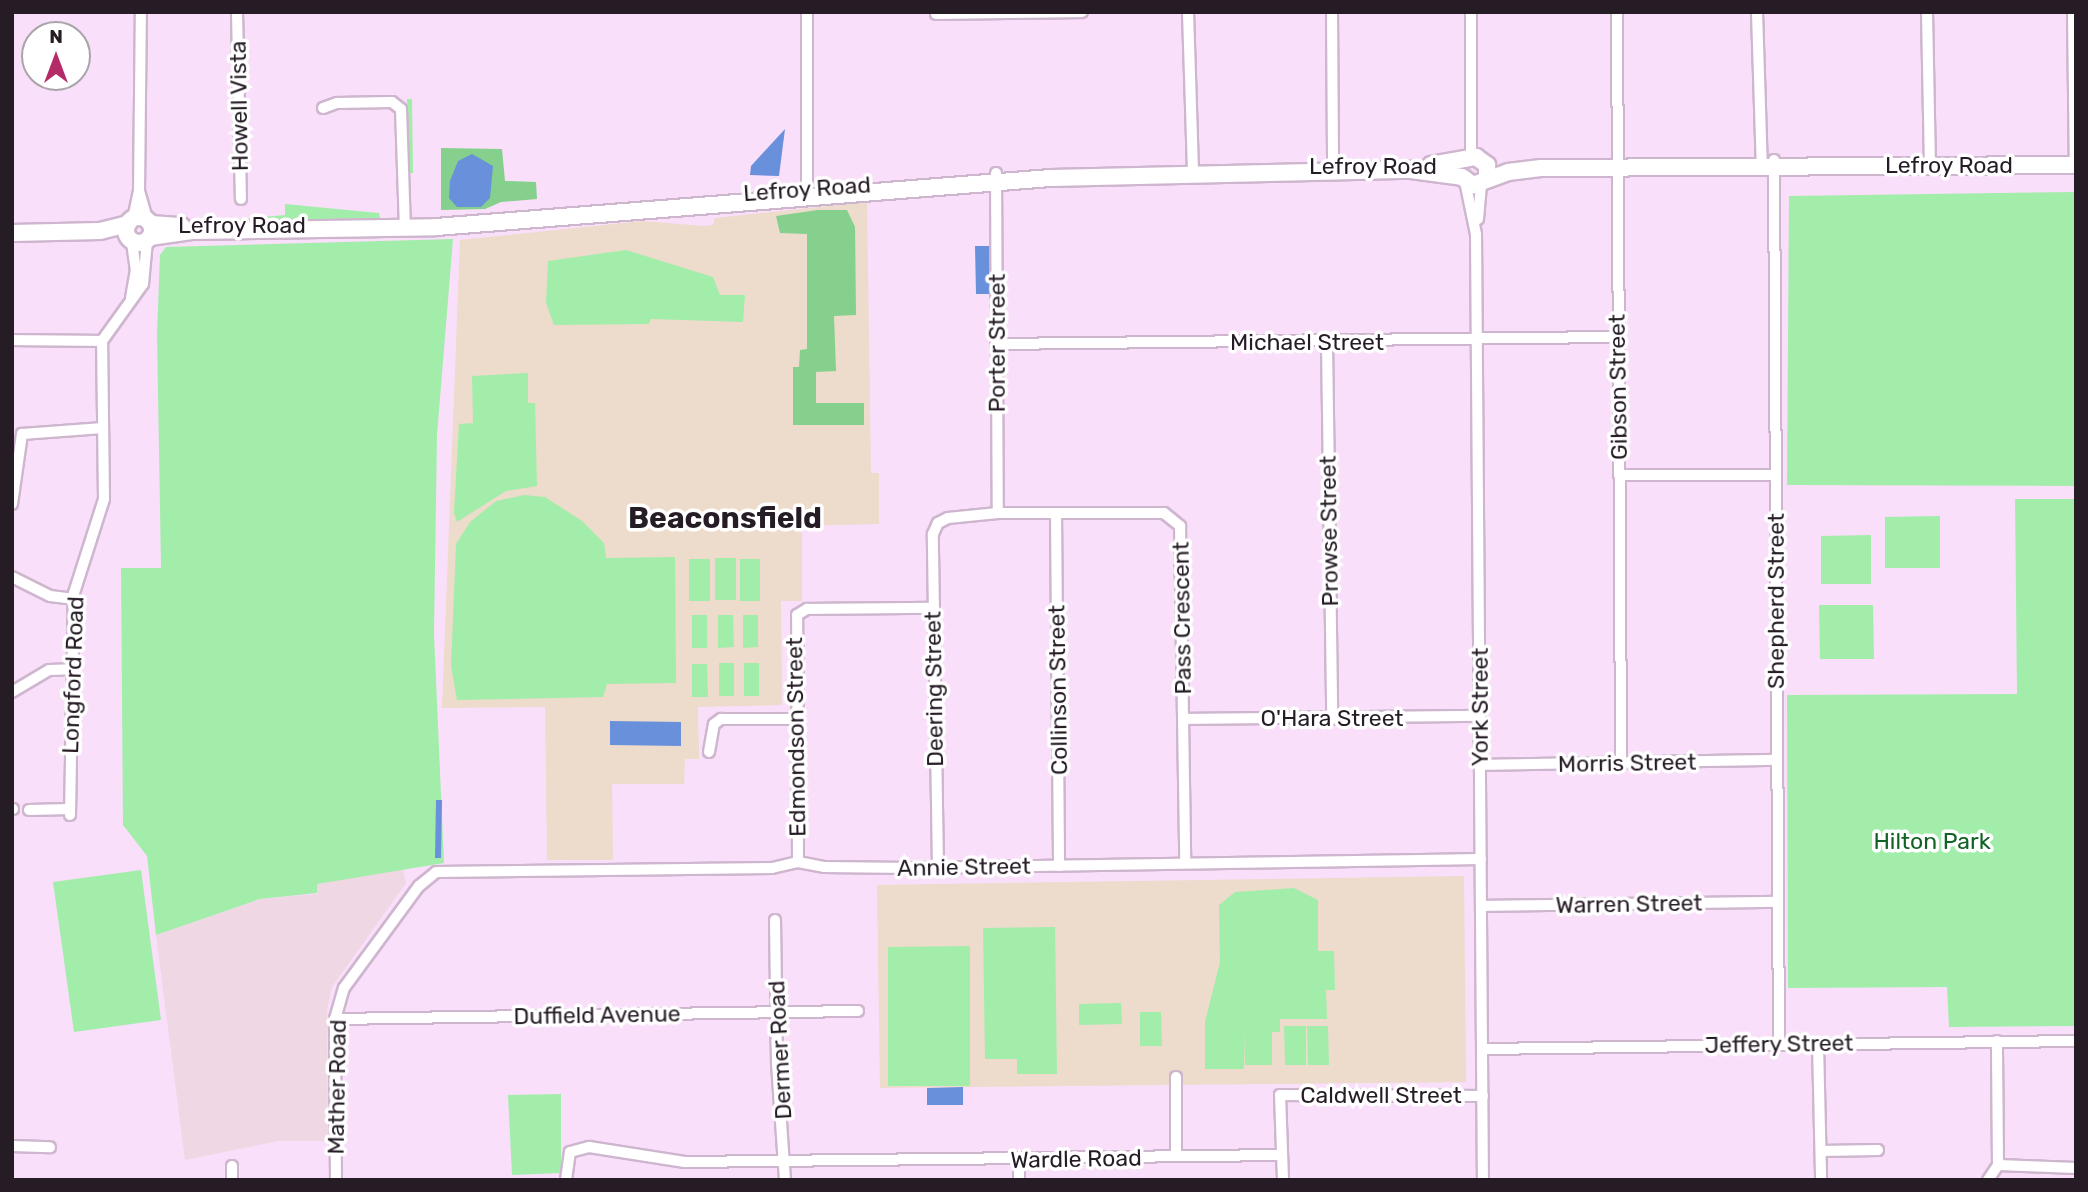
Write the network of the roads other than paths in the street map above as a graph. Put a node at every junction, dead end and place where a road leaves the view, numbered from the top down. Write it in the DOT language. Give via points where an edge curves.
graph roads {
  1 [pos="141,12"];
  2 [pos="237,12"];
  3 [pos="807,12"];
  4 [pos="1072,12"];
  5 [pos="1082,12"];
  6 [pos="1188,12"];
  7 [pos="1332,12"];
  8 [pos="1472,12"];
  9 [pos="1617,12"];
  10 [pos="1757,12"];
  11 [pos="1927,12"];
  12 [pos="2073,12"];
  13 [pos="936,14"];
  14 [pos="323,108"];
  15 [pos="1930,161"];
  16 [pos="2075,161"];
  17 [pos="1768,163"];
  18 [pos="1617,164"];
  19 [pos="1333,169"];
  20 [pos="1475,171"];
  21 [pos="1193,173"];
  22 [pos="996,177"];
  23 [pos="807,193"];
  24 [pos="241,199"];
  25 [pos="405,224"];
  26 [pos="140,231"];
  27 [pos="12,233"];
  28 [pos="1476,234"];
  29 [pos="1617,337"];
  30 [pos="12,340"];
  31 [pos="1478,340"];
  32 [pos="102,341"];
  33 [pos="1327,342"];
  34 [pos="996,344"];
  35 [pos="103,428"];
  36 [pos="1619,475"];
  37 [pos="1776,475"];
  38 [pos="12,504"];
  39 [pos="998,513"];
  40 [pos="1056,514"];
  41 [pos="948,518"];
  42 [pos="12,577"];
  43 [pos="73,599"];
  44 [pos="932,608"];
  45 [pos="72,669"];
  46 [pos="12,692"];
  47 [pos="1480,716"];
  48 [pos="796,719"];
  49 [pos="1184,719"];
  50 [pos="1332,719"];
  51 [pos="709,752"];
  52 [pos="1775,760"];
  53 [pos="1622,763"];
  54 [pos="1480,765"];
  55 [pos="29,810"];
  56 [pos="1481,859"];
  57 [pos="798,862"];
  58 [pos="1185,863"];
  59 [pos="1059,866"];
  60 [pos="938,868"];
  61 [pos="449,872"];
  62 [pos="1776,902"];
  63 [pos="1481,906"];
  64 [pos="775,920"];
  65 [pos="858,1011"];
  66 [pos="778,1012"];
  67 [pos="335,1018"];
  68 [pos="1997,1041"];
  69 [pos="2076,1041"];
  70 [pos="1779,1043"];
  71 [pos="1818,1043"];
  72 [pos="1482,1049"];
  73 [pos="1176,1077"];
  74 [pos="1483,1096"];
  75 [pos="12,1146"];
  76 [pos="50,1147"];
  77 [pos="1821,1150"];
  78 [pos="1878,1150"];
  79 [pos="1282,1155"];
  80 [pos="1176,1156"];
  81 [pos="1019,1160"];
  82 [pos="785,1163"];
  83 [pos="1998,1165"];
  84 [pos="232,1166"];
  85 [pos="2076,1168"];
  86 [pos="232,1180"];
  87 [pos="336,1180"];
  88 [pos="566,1180"];
  89 [pos="785,1180"];
  90 [pos="1019,1180"];
  91 [pos="1283,1180"];
  92 [pos="1483,1180"];
  93 [pos="1821,1180"];
  94 [pos="1987,1180"];
  1 -- 26 [label="street"];
  2 -- 24 [label="street, Howell Vista"];
  3 -- 23 [label="street"];
  4 -- 5 [label="street"];
  4 -- 13 [label="street"];
  6 -- 21 [label="street"];
  7 -- 19 [label="street"];
  8 -- 20 [label="street, York Street"];
  9 -- 18 [label="street, Gibson Street"];
  10 -- 17 [label="street, Shepherd Street"];
  11 -- 15 [label="street"];
  12 -- 16 [label="street"];
  14 -- 25 [label="street" via="337,103 398,104 406,181"];
  15 -- 16 [label="street, Lefroy Road"];
  15 -- 17 [label="street, Lefroy Road"];
  17 -- 18 [label="street, Lefroy Road"];
  17 -- 37 [label="street, Shepherd Street"];
  18 -- 20 [label="street, Lefroy Road"];
  18 -- 29 [label="street, Gibson Street"];
  19 -- 20 [label="street, Lefroy Road"];
  19 -- 21 [label="street, Lefroy Road"];
  20 -- 28 [label="street, York Street"];
  20 -- 28 [label="street, York Street"];
  21 -- 22 [label="street, Lefroy Road"];
  22 -- 23 [label="street, Lefroy Road"];
  22 -- 34 [label="street, Porter Street"];
  23 -- 25 [label="street, Lefroy Road"];
  25 -- 26 [label="street, Lefroy Road"];
  26 -- 27 [label="street, Lefroy Road"];
  26 -- 32 [label="street" via="144,284"];
  28 -- 31 [label="street, York Street"];
  29 -- 31 [label="street, Michael Street"];
  29 -- 36 [label="street, Gibson Street"];
  30 -- 32 [label="street"];
  31 -- 33 [label="street, Michael Street"];
  31 -- 47 [label="street, York Street"];
  32 -- 35 [label="street, Longford Road"];
  33 -- 34 [label="street, Michael Street"];
  33 -- 50 [label="street, Prowse Street"];
  34 -- 39 [label="street, Porter Street"];
  35 -- 38 [label="street" via="28,430 19,437"];
  35 -- 43 [label="street, Longford Road" via="104,506 80,566"];
  36 -- 37 [label="street"];
  36 -- 53 [label="street, Gibson Street"];
  37 -- 52 [label="street, Shepherd Street"];
  39 -- 40 [label="street, Pass Crescent"];
  39 -- 41 [label="street, Pass Crescent"];
  40 -- 49 [label="street, Pass Crescent" via="1164,513 1180,526"];
  40 -- 59 [label="street, Collinson Street"];
  41 -- 44 [label="street, Deering Street" via="938,523 933,534"];
  42 -- 43 [label="street" via="50,596"];
  43 -- 45 [label="street, Longford Road"];
  44 -- 48 [label="street, Edmondson Street" via="799,612 795,621"];
  44 -- 60 [label="street, Deering Street"];
  45 -- 46 [label="street" via="49,670"];
  45 -- 55 [label="street, Longford Road" via="70,812"];
  47 -- 50 [label="street, O'Hara Street"];
  47 -- 54 [label="street, York Street"];
  48 -- 51 [label="street" via="721,719 715,724"];
  48 -- 57 [label="street, Edmondson Street"];
  49 -- 50 [label="street, O'Hara Street"];
  49 -- 58 [label="street, Pass Crescent"];
  52 -- 53 [label="street, Morris Street"];
  52 -- 62 [label="street, Shepherd Street"];
  53 -- 54 [label="street, Morris Street"];
  54 -- 56 [label="street, York Street"];
  56 -- 58 [label="street, Annie Street"];
  56 -- 63 [label="street, York Street"];
  57 -- 60 [label="street, Annie Street" via="824,867"];
  57 -- 61 [label="street, Annie Street" via="772,868"];
  58 -- 59 [label="street, Annie Street"];
  59 -- 60 [label="street, Annie Street"];
  61 -- 67 [label="street, Mather Road" via="436,872 419,886 344,988"];
  62 -- 63 [label="street, Warren Street"];
  62 -- 70 [label="street, Shepherd Street"];
  63 -- 72 [label="street, York Street"];
  64 -- 66 [label="street, Dermer Road"];
  65 -- 66 [label="street, Duffield Avenue"];
  66 -- 67 [label="street, Duffield Avenue"];
  66 -- 82 [label="street, Dermer Road" via="776,1063"];
  67 -- 87 [label="street, Mather Road"];
  68 -- 69 [label="street, Jeffery Street"];
  68 -- 71 [label="street, Jeffery Street"];
  68 -- 83 [label="street"];
  70 -- 71 [label="street, Jeffery Street"];
  70 -- 72 [label="street, Jeffery Street"];
  71 -- 77 [label="street"];
  72 -- 74 [label="street, York Street"];
  73 -- 80 [label="street"];
  74 -- 79 [label="street, Caldwell Street" via="1280,1095"];
  74 -- 92 [label="street, York Street"];
  75 -- 76 [label="street"];
  77 -- 78 [label="street"];
  77 -- 93 [label="street"];
  79 -- 80 [label="street, Wardle Road"];
  79 -- 91 [label="street"];
  80 -- 81 [label="street, Wardle Road"];
  81 -- 82 [label="street, Wardle Road"];
  81 -- 90 [label="street"];
  82 -- 88 [label="street, Wardle Road" via="675,1162 619,1150 577,1148 566,1160"];
  82 -- 89 [label="street, Dermer Road"];
  83 -- 85 [label="street"];
  83 -- 94 [label="street"];
  84 -- 86 [label="street"];
}
